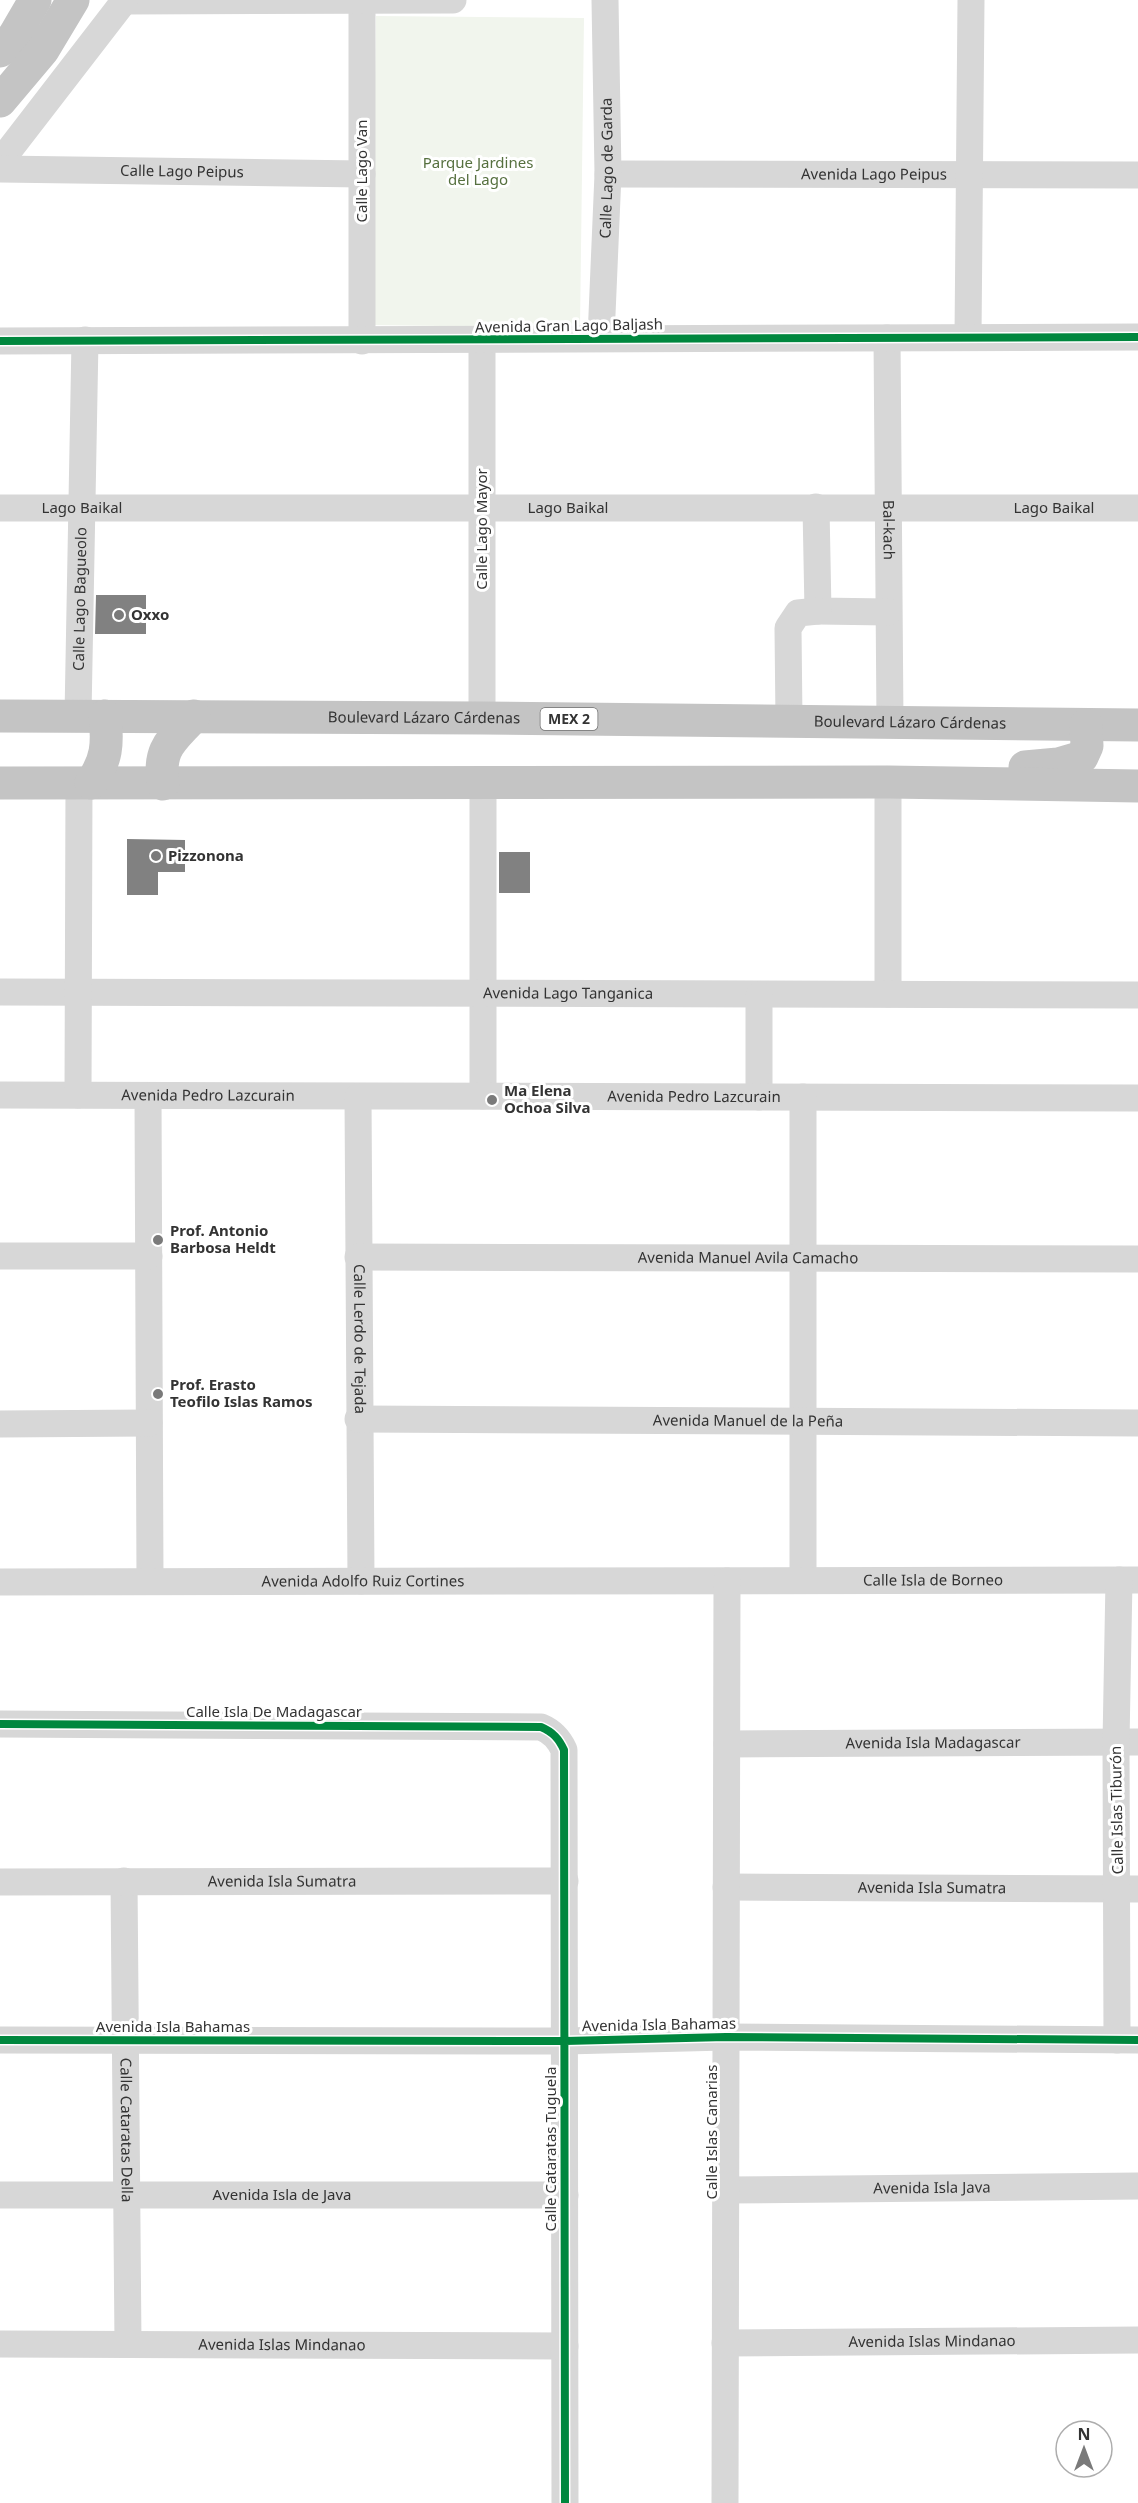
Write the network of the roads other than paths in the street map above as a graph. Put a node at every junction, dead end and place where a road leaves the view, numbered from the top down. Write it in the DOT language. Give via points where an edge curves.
graph roads {
  1 [pos="35,0"];
  2 [pos="73,0"];
  3 [pos="125,0"];
  4 [pos="362,0"];
  5 [pos="453,0"];
  6 [pos="606,0"];
  7 [pos="971,0"];
  8 [pos="0,51"];
  9 [pos="0,101"];
  10 [pos="0,162"];
  11 [pos="0,169"];
  12 [pos="362,174"];
  13 [pos="608,174"];
  14 [pos="971,175"];
  15 [pos="1138,175"];
  16 [pos="968,337"];
  17 [pos="1138,337"];
  18 [pos="601,338"];
  19 [pos="887,338"];
  20 [pos="85,340"];
  21 [pos="482,340"];
  22 [pos="0,341"];
  23 [pos="363,341"];
  24 [pos="81,507"];
  25 [pos="816,507"];
  26 [pos="887,507"];
  27 [pos="0,508"];
  28 [pos="1138,508"];
  29 [pos="482,510"];
  30 [pos="818,611"];
  31 [pos="888,612"];
  32 [pos="0,716"];
  33 [pos="91,716"];
  34 [pos="194,716"];
  35 [pos="482,718"];
  36 [pos="789,721"];
  37 [pos="890,722"];
  38 [pos="1086,725"];
  39 [pos="1138,725"];
  40 [pos="483,782"];
  41 [pos="888,782"];
  42 [pos="0,783"];
  43 [pos="85,783"];
  44 [pos="933,783"];
  45 [pos="163,784"];
  46 [pos="1138,786"];
  47 [pos="78,991"];
  48 [pos="0,992"];
  49 [pos="482,994"];
  50 [pos="888,994"];
  51 [pos="759,995"];
  52 [pos="1138,995"];
  53 [pos="0,1095"];
  54 [pos="78,1095"];
  55 [pos="148,1096"];
  56 [pos="483,1096"];
  57 [pos="358,1097"];
  58 [pos="759,1097"];
  59 [pos="803,1097"];
  60 [pos="1138,1098"];
  61 [pos="0,1256"];
  62 [pos="149,1256"];
  63 [pos="358,1257"];
  64 [pos="805,1258"];
  65 [pos="1138,1259"];
  66 [pos="358,1419"];
  67 [pos="802,1421"];
  68 [pos="149,1423"];
  69 [pos="0,1424"];
  70 [pos="1138,1424"];
  71 [pos="803,1579"];
  72 [pos="1128,1580"];
  73 [pos="150,1581"];
  74 [pos="361,1581"];
  75 [pos="727,1581"];
  76 [pos="0,1582"];
  77 [pos="0,1724"];
  78 [pos="548,1730"];
  79 [pos="1127,1742"];
  80 [pos="727,1744"];
  81 [pos="124,1881"];
  82 [pos="565,1881"];
  83 [pos="0,1882"];
  84 [pos="726,1887"];
  85 [pos="1128,1889"];
  86 [pos="726,2037"];
  87 [pos="0,2040"];
  88 [pos="126,2040"];
  89 [pos="1128,2040"];
  90 [pos="565,2041"];
  91 [pos="1138,2186"];
  92 [pos="726,2190"];
  93 [pos="0,2195"];
  94 [pos="127,2195"];
  95 [pos="565,2195"];
  96 [pos="1138,2340"];
  97 [pos="725,2343"];
  98 [pos="0,2344"];
  99 [pos="128,2344"];
  100 [pos="565,2346"];
  101 [pos="565,2503"];
  102 [pos="725,2503"];
  1 -- 8 [label="highway" via="14,36"];
  2 -- 9 [label="highway" via="43,50"];
  3 -- 4 [label="street"];
  3 -- 10 [label="street"];
  4 -- 5 [label="street"];
  4 -- 12 [label="street, Calle Lago Van"];
  6 -- 13 [label="street, Calle Lago de Garda"];
  7 -- 14 [label="street"];
  11 -- 12 [label="street, Calle Lago Peipus"];
  12 -- 23 [label="street, Calle Lago Van"];
  13 -- 14 [label="street, Avenida Lago Peipus"];
  13 -- 18 [label="street, Calle Lago de Garda"];
  14 -- 15 [label="street, Avenida Lago Peipus"];
  14 -- 16 [label="street"];
  16 -- 17 [label="street, Avenida Gran Lago Baljash"];
  16 -- 19 [label="street, Avenida Gran Lago Baljash"];
  18 -- 19 [label="street, Avenida Gran Lago Baljash"];
  18 -- 21 [label="street, Avenida Gran Lago Baljash"];
  19 -- 26 [label="street, Bal-kach"];
  20 -- 22 [label="street, Avenida Gran Lago Baljash"];
  20 -- 23 [label="street, Avenida Gran Lago Baljash"];
  20 -- 24 [label="street, Calle Lago Bagueolo"];
  21 -- 23 [label="street, Avenida Gran Lago Baljash"];
  21 -- 29 [label="street, Calle Lago Mayor"];
  24 -- 27 [label="street, Lago Baikal"];
  24 -- 29 [label="street, Lago Baikal"];
  24 -- 33 [label="street, Calle Lago Bagueolo"];
  25 -- 26 [label="street, Lago Baikal"];
  25 -- 29 [label="street, Lago Baikal"];
  25 -- 30 [label="street"];
  26 -- 28 [label="street, Lago Baikal"];
  26 -- 31 [label="street, Bal-kach"];
  29 -- 35 [label="street, Calle Lago Mayor"];
  30 -- 31 [label="street"];
  30 -- 36 [label="street" via="798,613 788,628"];
  31 -- 37 [label="street, Bal-kach"];
  32 -- 33 [label="highway, Boulevard Lázaro Cárdenas / MEX 2"];
  33 -- 34 [label="highway, Boulevard Lázaro Cárdenas / MEX 2"];
  33 -- 43 [label="highway" via="107,753 102,766"];
  34 -- 35 [label="highway, Boulevard Lázaro Cárdenas / MEX 2"];
  34 -- 45 [label="highway" via="163,754"];
  35 -- 36 [label="highway, Boulevard Lázaro Cárdenas / MEX 2"];
  36 -- 37 [label="highway, Boulevard Lázaro Cárdenas / MEX 2"];
  37 -- 38 [label="highway, Boulevard Lázaro Cárdenas / MEX 2"];
  38 -- 39 [label="highway, Boulevard Lázaro Cárdenas / MEX 2"];
  38 -- 44 [label="highway" via="1085,753 1078,760 959,773"];
  40 -- 41 [label="highway"];
  40 -- 45 [label="highway"];
  40 -- 49 [label="street"];
  41 -- 44 [label="highway"];
  41 -- 50 [label="street"];
  42 -- 43 [label="highway"];
  43 -- 45 [label="highway"];
  43 -- 47 [label="street"];
  44 -- 46 [label="highway"];
  47 -- 48 [label="street, Avenida Lago Tanganica"];
  47 -- 49 [label="street, Avenida Lago Tanganica"];
  47 -- 54 [label="street"];
  49 -- 51 [label="street, Avenida Lago Tanganica"];
  49 -- 56 [label="street"];
  50 -- 51 [label="street, Avenida Lago Tanganica"];
  50 -- 52 [label="street, Avenida Lago Tanganica"];
  51 -- 58 [label="street"];
  53 -- 54 [label="street, Avenida Pedro Lazcurain"];
  54 -- 55 [label="street, Avenida Pedro Lazcurain"];
  55 -- 57 [label="street, Avenida Pedro Lazcurain"];
  55 -- 62 [label="street"];
  56 -- 57 [label="street, Avenida Pedro Lazcurain"];
  56 -- 58 [label="street, Avenida Pedro Lazcurain"];
  57 -- 63 [label="street, Calle Lerdo de Tejada"];
  58 -- 59 [label="street, Avenida Pedro Lazcurain"];
  59 -- 60 [label="street, Avenida Pedro Lazcurain"];
  59 -- 64 [label="street"];
  61 -- 62 [label="street"];
  62 -- 68 [label="street"];
  63 -- 64 [label="street, Avenida Manuel Avila Camacho"];
  63 -- 66 [label="street, Calle Lerdo de Tejada"];
  64 -- 65 [label="street, Avenida Manuel Avila Camacho"];
  64 -- 67 [label="street"];
  66 -- 67 [label="street, Avenida Manuel de la Peña"];
  66 -- 74 [label="street, Calle Lerdo de Tejada"];
  67 -- 70 [label="street, Avenida Manuel de la Peña"];
  67 -- 71 [label="street"];
  68 -- 69 [label="street"];
  68 -- 73 [label="street"];
  71 -- 72 [label="street, Calle Isla de Borneo"];
  71 -- 75 [label="street, Calle Isla de Borneo"];
  72 -- 79 [label="street, Calle Islas Tiburón"];
  73 -- 74 [label="street, Avenida Adolfo Ruiz Cortines"];
  73 -- 76 [label="street, Avenida Adolfo Ruiz Cortines"];
  74 -- 75 [label="street, Avenida Adolfo Ruiz Cortines"];
  75 -- 80 [label="street, Calle Islas Canarias"];
  77 -- 78 [label="street, Calle Isla De Madagascar"];
  78 -- 82 [label="street, Calle Cataratas Tuguela" via="564,1750"];
  79 -- 80 [label="street, Avenida Isla Madagascar"];
  79 -- 85 [label="street, Calle Islas Tiburón"];
  80 -- 84 [label="street, Calle Islas Canarias"];
  81 -- 82 [label="street, Avenida Isla Sumatra"];
  81 -- 83 [label="street, Avenida Isla Sumatra"];
  81 -- 88 [label="street, Calle Cataratas Della"];
  82 -- 90 [label="street, Calle Cataratas Tuguela"];
  84 -- 85 [label="street, Avenida Isla Sumatra"];
  84 -- 86 [label="street, Calle Islas Canarias"];
  85 -- 89 [label="street, Calle Islas Tiburón"];
  86 -- 89 [label="street, Avenida Isla Bahamas"];
  86 -- 90 [label="street, Avenida Isla Bahamas"];
  86 -- 92 [label="street, Calle Islas Canarias"];
  87 -- 88 [label="street, Avenida Isla Bahamas"];
  88 -- 90 [label="street, Avenida Isla Bahamas"];
  88 -- 94 [label="street, Calle Cataratas Della"];
  90 -- 95 [label="street, Calle Cataratas Tuguela"];
  91 -- 92 [label="street, Avenida Isla Java"];
  92 -- 97 [label="street, Calle Islas Canarias"];
  93 -- 94 [label="street, Avenida Isla de Java"];
  94 -- 95 [label="street, Avenida Isla de Java"];
  94 -- 99 [label="street, Calle Cataratas Della"];
  95 -- 100 [label="street, Calle Cataratas Tuguela"];
  96 -- 97 [label="street, Avenida Islas Mindanao"];
  97 -- 102 [label="street, Calle Islas Canarias"];
  98 -- 99 [label="street, Avenida Islas Mindanao"];
  99 -- 100 [label="street, Avenida Islas Mindanao"];
  100 -- 101 [label="street, Calle Cataratas Tuguela"];
}
